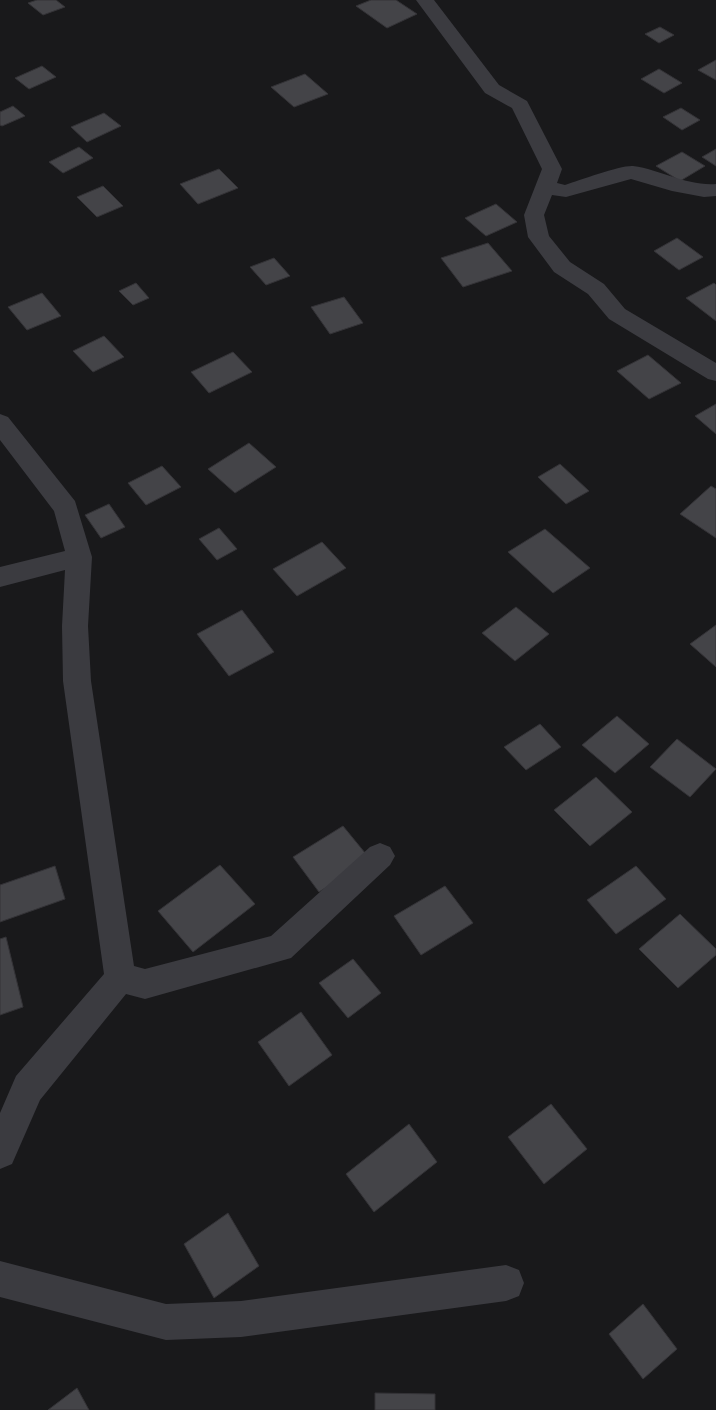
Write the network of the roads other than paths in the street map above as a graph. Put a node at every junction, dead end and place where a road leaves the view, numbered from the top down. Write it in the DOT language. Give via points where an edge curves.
graph roads {
  1 [pos="425,0"];
  2 [pos="545,188"];
  3 [pos="716,190"];
  4 [pos="716,373"];
  5 [pos="0,423"];
  6 [pos="79,557"];
  7 [pos="0,576"];
  8 [pos="380,856"];
  9 [pos="120,978"];
  10 [pos="0,1152"];
  11 [pos="0,1279"];
  12 [pos="506,1283"];
  1 -- 2 [label="street" via="492,89 520,105 552,169"];
  2 -- 3 [label="street" via="566,191 631,172 672,185"];
  2 -- 4 [label="street" via="534,215 539,237 562,268 596,289 617,314"];
  5 -- 6 [label="street" via="66,508"];
  6 -- 7 [label="street"];
  6 -- 9 [label="street" via="75,626 77,681"];
  8 -- 9 [label="street" via="280,948 145,984"];
  9 -- 10 [label="street" via="28,1088"];
  11 -- 12 [label="street" via="166,1322 241,1319"];
}
